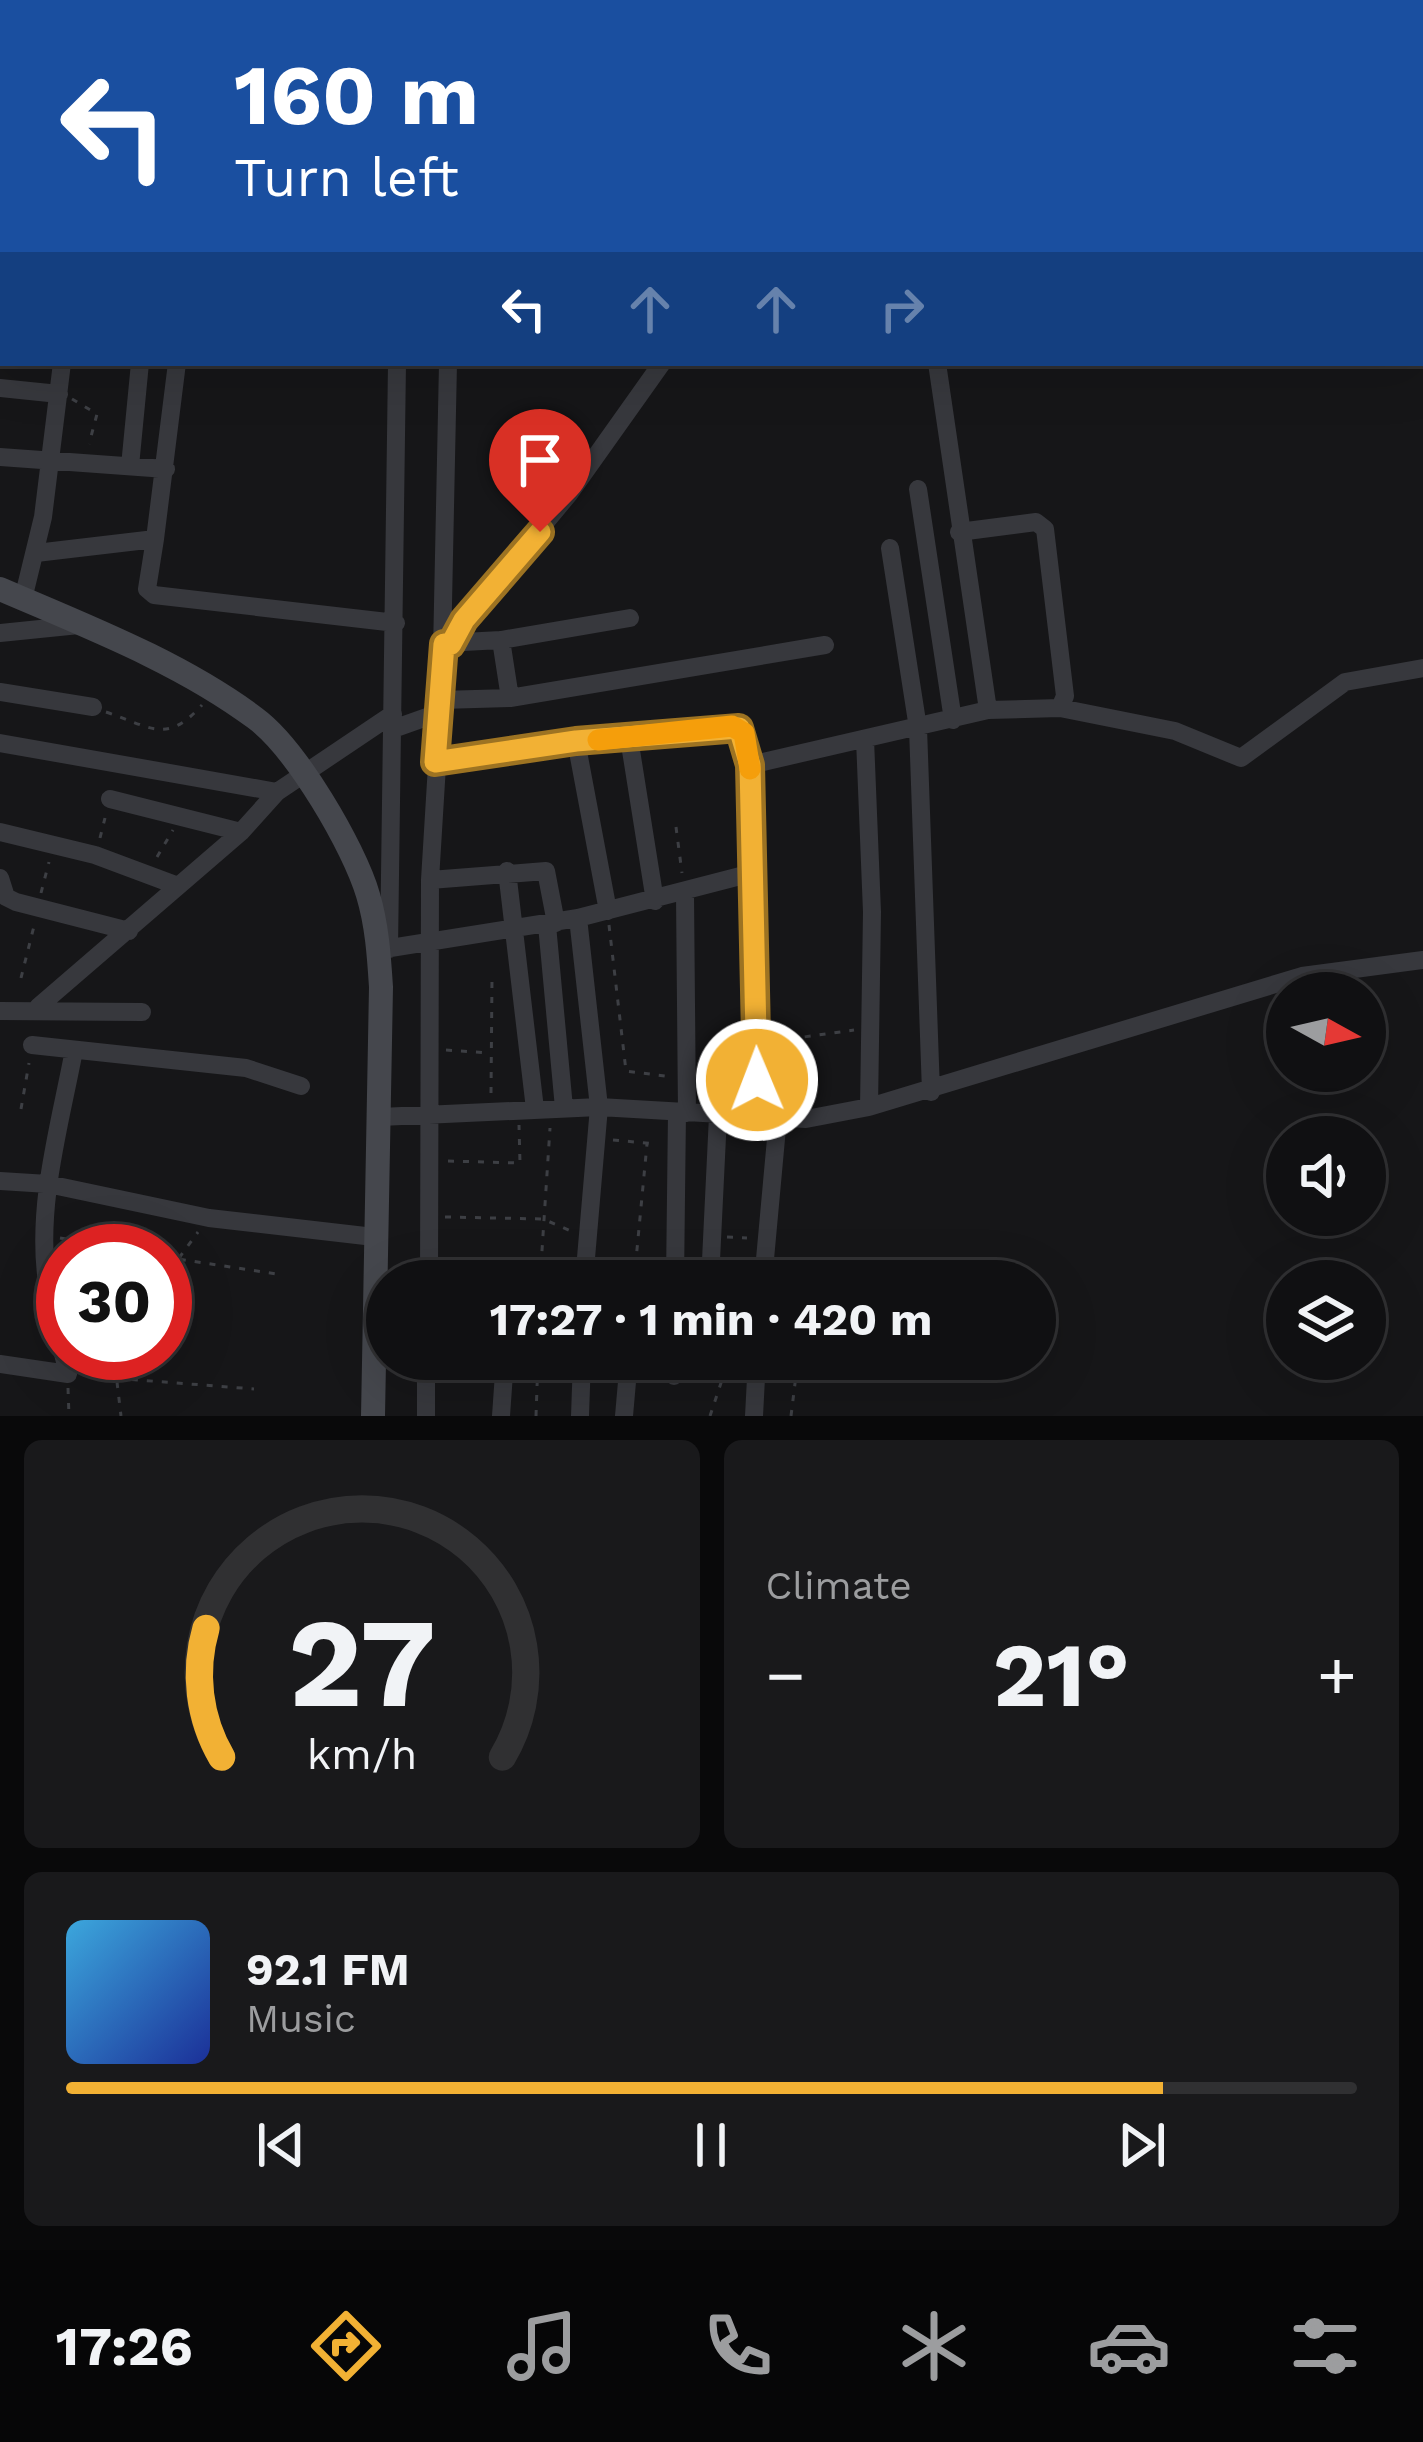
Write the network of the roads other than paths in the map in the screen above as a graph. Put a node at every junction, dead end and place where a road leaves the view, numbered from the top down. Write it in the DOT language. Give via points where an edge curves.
graph roads {
  1 [pos="62,366"];
  2 [pos="140,366"];
  3 [pos="177,366"];
  4 [pos="398,366"];
  5 [pos="448,366"];
  6 [pos="660,366"];
  7 [pos="937,366"];
  8 [pos="0,388"];
  9 [pos="59,394"];
  10 [pos="0,457"];
  11 [pos="51,459"];
  12 [pos="130,466"];
  13 [pos="166,469"];
  14 [pos="917,489"];
  15 [pos="959,532"];
  16 [pos="154,538"];
  17 [pos="890,548"];
  18 [pos="36,553"];
  19 [pos="11,594"];
  20 [pos="630,618"];
  21 [pos="396,623"];
  22 [pos="80,625"];
  23 [pos="0,633"];
  24 [pos="501,640"];
  25 [pos="447,644"];
  26 [pos="825,645"];
  27 [pos="1423,668"];
  28 [pos="0,692"];
  29 [pos="510,698"];
  30 [pos="441,706"];
  31 [pos="93,707"];
  32 [pos="1060,708"];
  33 [pos="988,710"];
  34 [pos="953,720"];
  35 [pos="393,722"];
  36 [pos="918,728"];
  37 [pos="629,738"];
  38 [pos="865,740"];
  39 [pos="576,741"];
  40 [pos="0,743"];
  41 [pos="435,762"];
  42 [pos="750,765"];
  43 [pos="304,777"];
  44 [pos="277,792"];
  45 [pos="110,799"];
  46 [pos="0,832"];
  47 [pos="241,832"];
  48 [pos="507,871"];
  49 [pos="752,873"];
  50 [pos="0,878"];
  51 [pos="430,880"];
  52 [pos="178,886"];
  53 [pos="685,895"];
  54 [pos="655,901"];
  55 [pos="608,911"];
  56 [pos="578,919"];
  57 [pos="551,924"];
  58 [pos="514,930"];
  59 [pos="129,931"];
  60 [pos="434,943"];
  61 [pos="384,950"];
  62 [pos="1423,960"];
  63 [pos="38,1007"];
  64 [pos="0,1011"];
  65 [pos="142,1012"];
  66 [pos="32,1045"];
  67 [pos="74,1050"];
  68 [pos="301,1086"];
  69 [pos="931,1092"];
  70 [pos="599,1108"];
  71 [pos="869,1108"];
  72 [pos="542,1109"];
  73 [pos="682,1112"];
  74 [pos="432,1114"];
  75 [pos="718,1116"];
  76 [pos="380,1117"];
  77 [pos="757,1117"];
  78 [pos="778,1118"];
  79 [pos="0,1181"];
  80 [pos="48,1184"];
  81 [pos="374,1237"];
  82 [pos="430,1260"];
  83 [pos="585,1260"];
  84 [pos="676,1260"];
  85 [pos="711,1260"];
  86 [pos="765,1260"];
  87 [pos="0,1364"];
  88 [pos="426,1380"];
  89 [pos="503,1380"];
  90 [pos="581,1380"];
  91 [pos="627,1380"];
  92 [pos="756,1380"];
  93 [pos="373,1416"];
  94 [pos="426,1416"];
  95 [pos="501,1416"];
  96 [pos="580,1416"];
  97 [pos="624,1416"];
  98 [pos="754,1416"];
  1 -- 9 [label="street"];
  2 -- 12 [label="street"];
  3 -- 13 [label="street"];
  4 -- 21 [label="street"];
  5 -- 25 [label="street"];
  6 -- 25 [label="street"];
  7 -- 15 [label="street"];
  8 -- 9 [label="street"];
  9 -- 11 [label="street"];
  10 -- 11 [label="street"];
  11 -- 12 [label="street"];
  11 -- 18 [label="street"];
  12 -- 13 [label="street"];
  13 -- 16 [label="street"];
  14 -- 34 [label="street"];
  15 -- 32 [label="street" via="1042,524 1066,688"];
  15 -- 33 [label="street"];
  16 -- 18 [label="street"];
  16 -- 21 [label="street" via="154,595"];
  17 -- 36 [label="street"];
  18 -- 19 [label="street"];
  19 -- 22 [label="main road"];
  20 -- 24 [label="street"];
  21 -- 35 [label="street"];
  22 -- 23 [label="street"];
  22 -- 43 [label="main road" via="258,719"];
  24 -- 25 [label="street"];
  24 -- 29 [label="street"];
  25 -- 30 [label="street"];
  26 -- 29 [label="street"];
  27 -- 32 [label="street" via="1345,682 1241,758 1175,731"];
  28 -- 31 [label="street"];
  29 -- 30 [label="street"];
  30 -- 35 [label="street"];
  30 -- 41 [label="street"];
  32 -- 33 [label="street"];
  33 -- 34 [label="street"];
  34 -- 36 [label="street"];
  35 -- 43 [label="street"];
  35 -- 61 [label="street"];
  36 -- 38 [label="street"];
  36 -- 69 [label="street"];
  37 -- 39 [label="street"];
  37 -- 42 [label="street" via="732,726 744,733"];
  37 -- 54 [label="street"];
  38 -- 42 [label="street"];
  38 -- 71 [label="street"];
  39 -- 41 [label="street"];
  39 -- 55 [label="street"];
  40 -- 44 [label="street"];
  41 -- 51 [label="street"];
  42 -- 49 [label="street"];
  43 -- 44 [label="street"];
  43 -- 61 [label="main road" via="368,892"];
  44 -- 47 [label="street"];
  45 -- 47 [label="street"];
  46 -- 52 [label="street"];
  47 -- 52 [label="street"];
  48 -- 51 [label="street"];
  48 -- 57 [label="street" via="550,873"];
  48 -- 58 [label="street"];
  49 -- 53 [label="street"];
  49 -- 77 [label="street"];
  50 -- 59 [label="street" via="6,897"];
  51 -- 60 [label="street"];
  52 -- 59 [label="street"];
  53 -- 54 [label="street"];
  53 -- 73 [label="street"];
  54 -- 55 [label="street"];
  55 -- 56 [label="street"];
  56 -- 57 [label="street"];
  56 -- 70 [label="street"];
  57 -- 58 [label="street"];
  57 -- 72 [label="street"];
  58 -- 60 [label="street"];
  58 -- 72 [label="street"];
  59 -- 63 [label="street"];
  60 -- 61 [label="street"];
  60 -- 74 [label="street"];
  61 -- 76 [label="main road"];
  62 -- 69 [label="street" via="1302,976"];
  63 -- 64 [label="street"];
  63 -- 65 [label="street"];
  66 -- 67 [label="street"];
  67 -- 68 [label="street" via="246,1068"];
  67 -- 80 [label="street"];
  69 -- 71 [label="street"];
  70 -- 72 [label="street"];
  70 -- 73 [label="street"];
  70 -- 83 [label="street"];
  71 -- 78 [label="street"];
  72 -- 74 [label="street"];
  73 -- 75 [label="street"];
  73 -- 84 [label="street"];
  74 -- 76 [label="street"];
  74 -- 82 [label="street"];
  75 -- 77 [label="street"];
  75 -- 85 [label="street"];
  76 -- 81 [label="main road"];
  77 -- 78 [label="street"];
  78 -- 86 [label="street"];
  79 -- 80 [label="street"];
  80 -- 81 [label="street" via="209,1218"];
  80 -- 87 [label="street" via="46,1280 68,1374"];
  81 -- 93 [label="main road"];
  88 -- 94 [label="street"];
  89 -- 95 [label="street"];
  90 -- 96 [label="street"];
  91 -- 97 [label="street"];
  92 -- 98 [label="street"];
}
